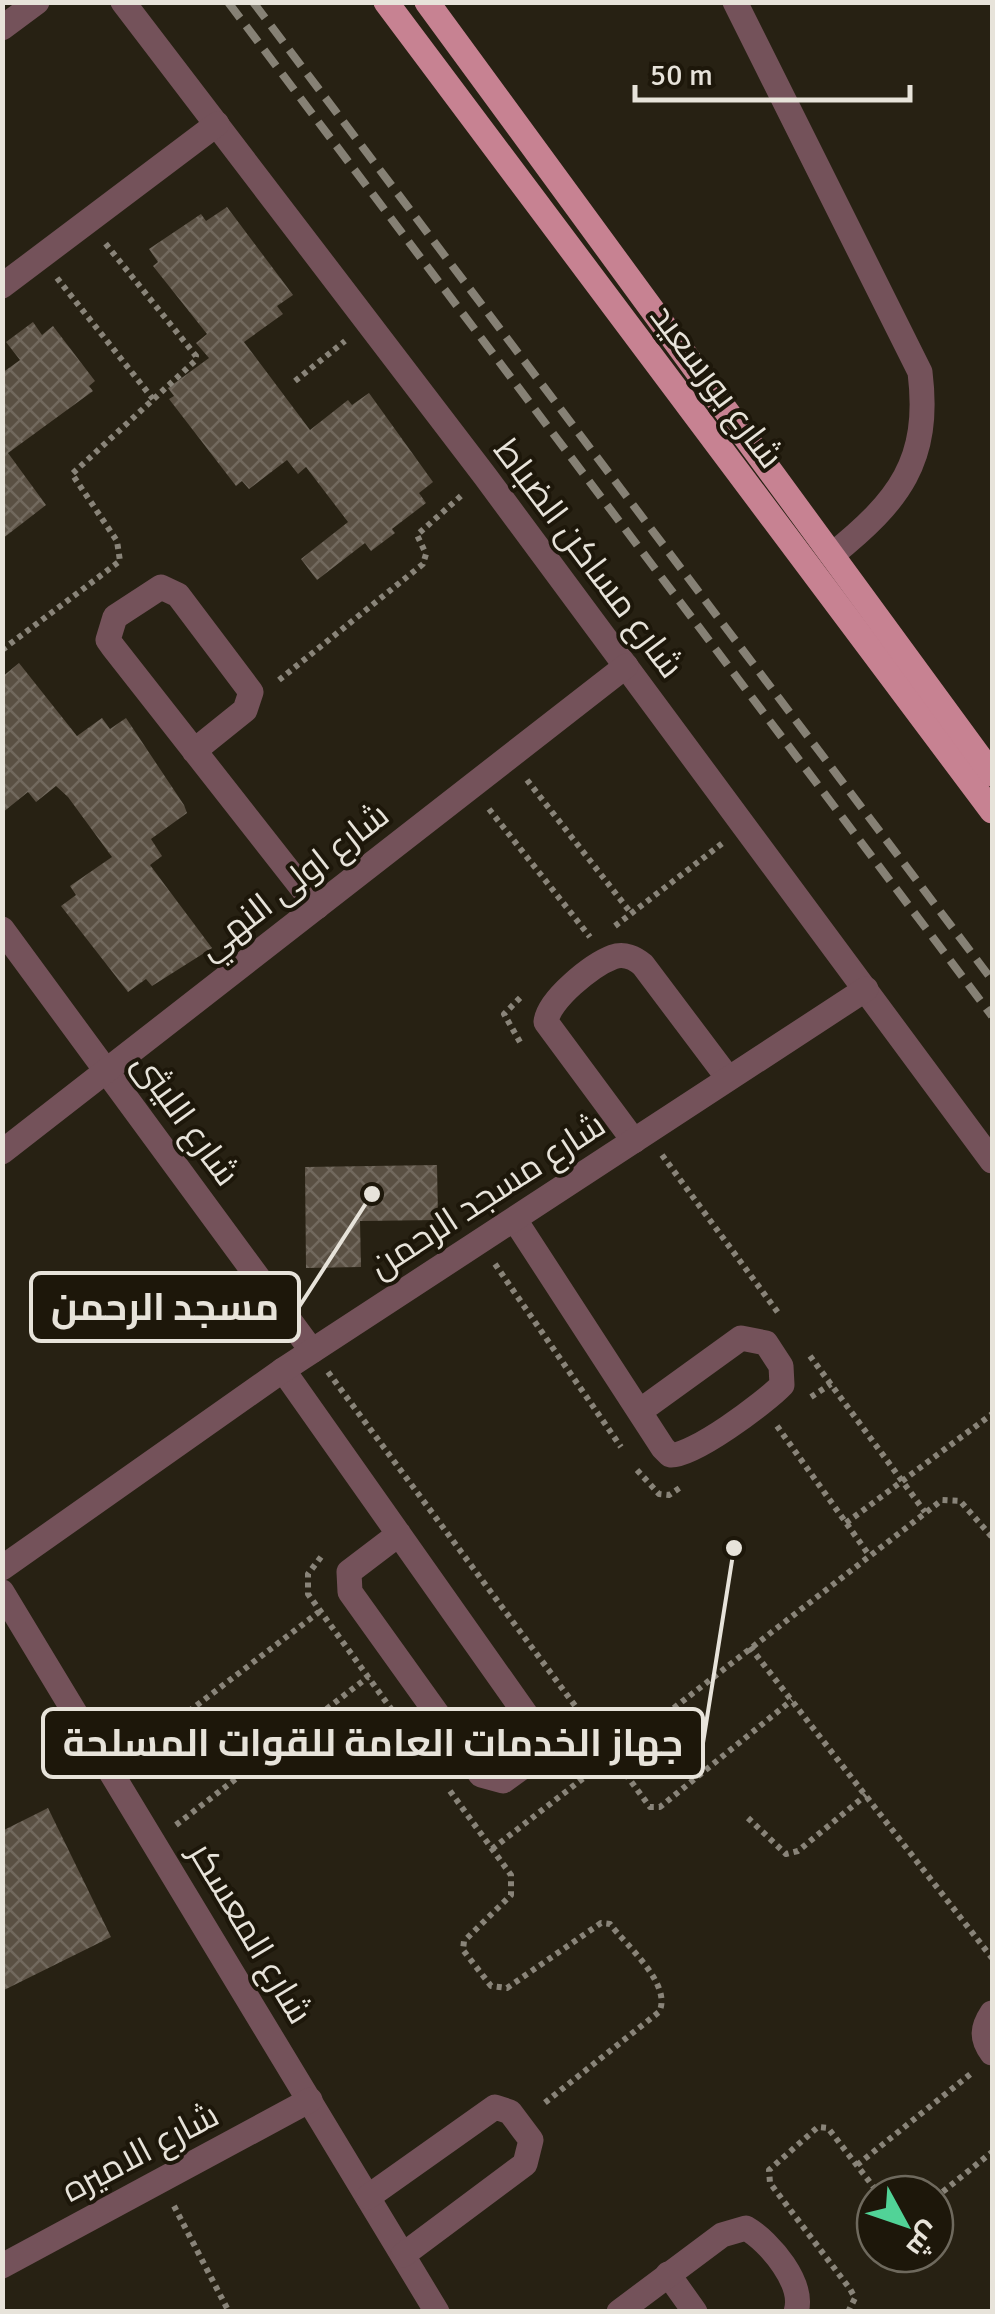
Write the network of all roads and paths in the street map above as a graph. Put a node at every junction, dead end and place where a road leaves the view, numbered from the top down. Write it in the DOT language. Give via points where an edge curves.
graph roads {
  1 [pos="38,2"];
  2 [pos="123,2"];
  3 [pos="386,2"];
  4 [pos="427,2"];
  5 [pos="735,2"];
  6 [pos="2,28"];
  7 [pos="217,124"];
  8 [pos="87,222"];
  9 [pos="41,256"];
  10 [pos="2,286"];
  11 [pos="368,322"];
  12 [pos="296,382"];
  13 [pos="153,398"];
  14 [pos="485,476"];
  15 [pos="832,555"];
  16 [pos="2,650"];
  17 [pos="626,666"];
  18 [pos="250,702"];
  19 [pos="194,751"];
  20 [pos="510,758"];
  21 [pos="992,774"];
  22 [pos="472,787"];
  23 [pos="992,811"];
  24 [pos="317,907"];
  25 [pos="631,913"];
  26 [pos="2,929"];
  27 [pos="594,942"];
  28 [pos="866,989"];
  29 [pos="106,1070"];
  30 [pos="728,1078"];
  31 [pos="634,1141"];
  32 [pos="2,1152"];
  33 [pos="992,1161"];
  34 [pos="514,1220"];
  35 [pos="312,1351"];
  36 [pos="283,1370"];
  37 [pos="760,1403"];
  38 [pos="640,1411"];
  39 [pos="992,1414"];
  40 [pos="846,1523"];
  41 [pos="398,1534"];
  42 [pos="992,1537"];
  43 [pos="334,1546"];
  44 [pos="869,1555"];
  45 [pos="2,1568"];
  46 [pos="2,1592"];
  47 [pos="320,1612"];
  48 [pos="750,1647"];
  49 [pos="368,1677"];
  50 [pos="792,1700"];
  51 [pos="413,1740"];
  52 [pos="610,1756"];
  53 [pos="112,1770"];
  54 [pos="447,1786"];
  55 [pos="866,1795"];
  56 [pos="748,1818"];
  57 [pos="155,1840"];
  58 [pos="492,1848"];
  59 [pos="992,1958"];
  60 [pos="992,2013"];
  61 [pos="985,2060"];
  62 [pos="310,2100"];
  63 [pos="519,2124"];
  64 [pos="992,2152"];
  65 [pos="857,2165"];
  66 [pos="864,2174"];
  67 [pos="161,2181"];
  68 [pos="955,2182"];
  69 [pos="368,2196"];
  70 [pos="403,2254"];
  71 [pos="2,2266"];
  72 [pos="668,2274"];
  73 [pos="229,2312"];
  74 [pos="437,2312"];
  75 [pos="618,2312"];
  76 [pos="694,2312"];
  77 [pos="796,2312"];
  78 [pos="848,2312"];
  1 -- 6 [label="street"];
  2 -- 7 [label="street, شارع مساكن الضباط"];
  3 -- 23 [label="main road, شارع بورسعيد"];
  4 -- 15 [label="main road, شارع بورسعيد"];
  5 -- 15 [label="street" via="920,372 922,426 910,472 878,518"];
  7 -- 8 [label="street"];
  7 -- 11 [label="street, شارع مساكن الضباط"];
  8 -- 9 [label="street"];
  8 -- 13 [label="path" via="196,356"];
  9 -- 10 [label="street"];
  9 -- 13 [label="path"];
  11 -- 12 [label="path"];
  11 -- 14 [label="street, شارع مساكن الضباط"];
  13 -- 16 [label="path" via="72,474 118,542 120,561"];
  14 -- 17 [label="street, شارع مساكن الضباط"];
  14 -- 18 [label="path" via="424,525 417,535 423,564"];
  15 -- 21 [label="main road, شارع بورسعيد"];
  17 -- 20 [label="street, شارع اولى النهي"];
  17 -- 28 [label="street, شارع مساكن الضباط"];
  18 -- 19 [label="street"];
  18 -- 19 [label="street" via="246,684 170,588 152,589 115,618 107,632 112,647"];
  19 -- 24 [label="street"];
  20 -- 22 [label="street, شارع اولى النهي"];
  20 -- 25 [label="path"];
  22 -- 24 [label="street, شارع اولى النهي"];
  22 -- 27 [label="path"];
  24 -- 29 [label="street, شارع اولى النهي"];
  26 -- 29 [label="street, شارع الليثى"];
  28 -- 30 [label="street, شارع مسجد الرحمن"];
  28 -- 33 [label="street, شارع مساكن الضباط"];
  29 -- 32 [label="street, شارع اولى النهي"];
  29 -- 35 [label="street, شارع الليثى"];
  30 -- 31 [label="street, شارع مسجد الرحمن"];
  30 -- 31 [label="street" via="643,965 612,958 556,998 546,1022"];
  31 -- 34 [label="street, شارع مسجد الرحمن"];
  34 -- 35 [label="street, شارع مسجد الرحمن"];
  34 -- 38 [label="street"];
  35 -- 36 [label="street, شارع مسجد الرحمن"];
  35 -- 52 [label="path"];
  36 -- 41 [label="street"];
  36 -- 45 [label="street, شارع مسجد الرحمن"];
  37 -- 38 [label="street" via="678,1456 664,1448"];
  37 -- 38 [label="street" via="784,1376 766,1343 750,1337"];
  37 -- 40 [label="path"];
  39 -- 40 [label="path"];
  40 -- 44 [label="path"];
  41 -- 41 [label="street" via="538,1733 535,1758 502,1781 481,1775 350,1592 349,1572"];
  42 -- 44 [label="path" via="951,1498"];
  43 -- 47 [label="path" via="308,1574 308,1594"];
  44 -- 48 [label="path"];
  46 -- 53 [label="street, شارع المعسكر"];
  47 -- 49 [label="path"];
  47 -- 53 [label="path"];
  48 -- 50 [label="path"];
  48 -- 52 [label="path"];
  49 -- 51 [label="path"];
  49 -- 57 [label="path"];
  50 -- 52 [label="path" via="660,1807 650,1808"];
  50 -- 55 [label="path"];
  52 -- 58 [label="path"];
  53 -- 57 [label="street, شارع المعسكر"];
  54 -- 58 [label="path"];
  55 -- 56 [label="path" via="786,1854"];
  55 -- 59 [label="path"];
  57 -- 62 [label="street, شارع المعسكر"];
  58 -- 63 [label="path" via="514,1887 470,1932 463,1950 491,1986 507,1988 601,1922 610,1924 651,1976 664,2002"];
  60 -- 61 [label="street" via="984,2026"];
  61 -- 65 [label="path"];
  62 -- 67 [label="street, شارع الاميره"];
  62 -- 69 [label="street, شارع المعسكر"];
  63 -- 69 [label="street" via="503,2107 488,2110"];
  63 -- 70 [label="street" via="531,2140 525,2164"];
  64 -- 68 [label="path"];
  65 -- 66 [label="path"];
  65 -- 78 [label="path" via="828,2128 818,2127 769,2170 770,2183 850,2288 855,2298"];
  67 -- 71 [label="street, شارع الاميره"];
  67 -- 73 [label="path"];
  69 -- 70 [label="street, شارع المعسكر"];
  70 -- 74 [label="street, شارع المعسكر"];
  72 -- 75 [label="street"];
  72 -- 76 [label="street"];
  72 -- 77 [label="street" via="722,2235 746,2228 796,2284"];
}
